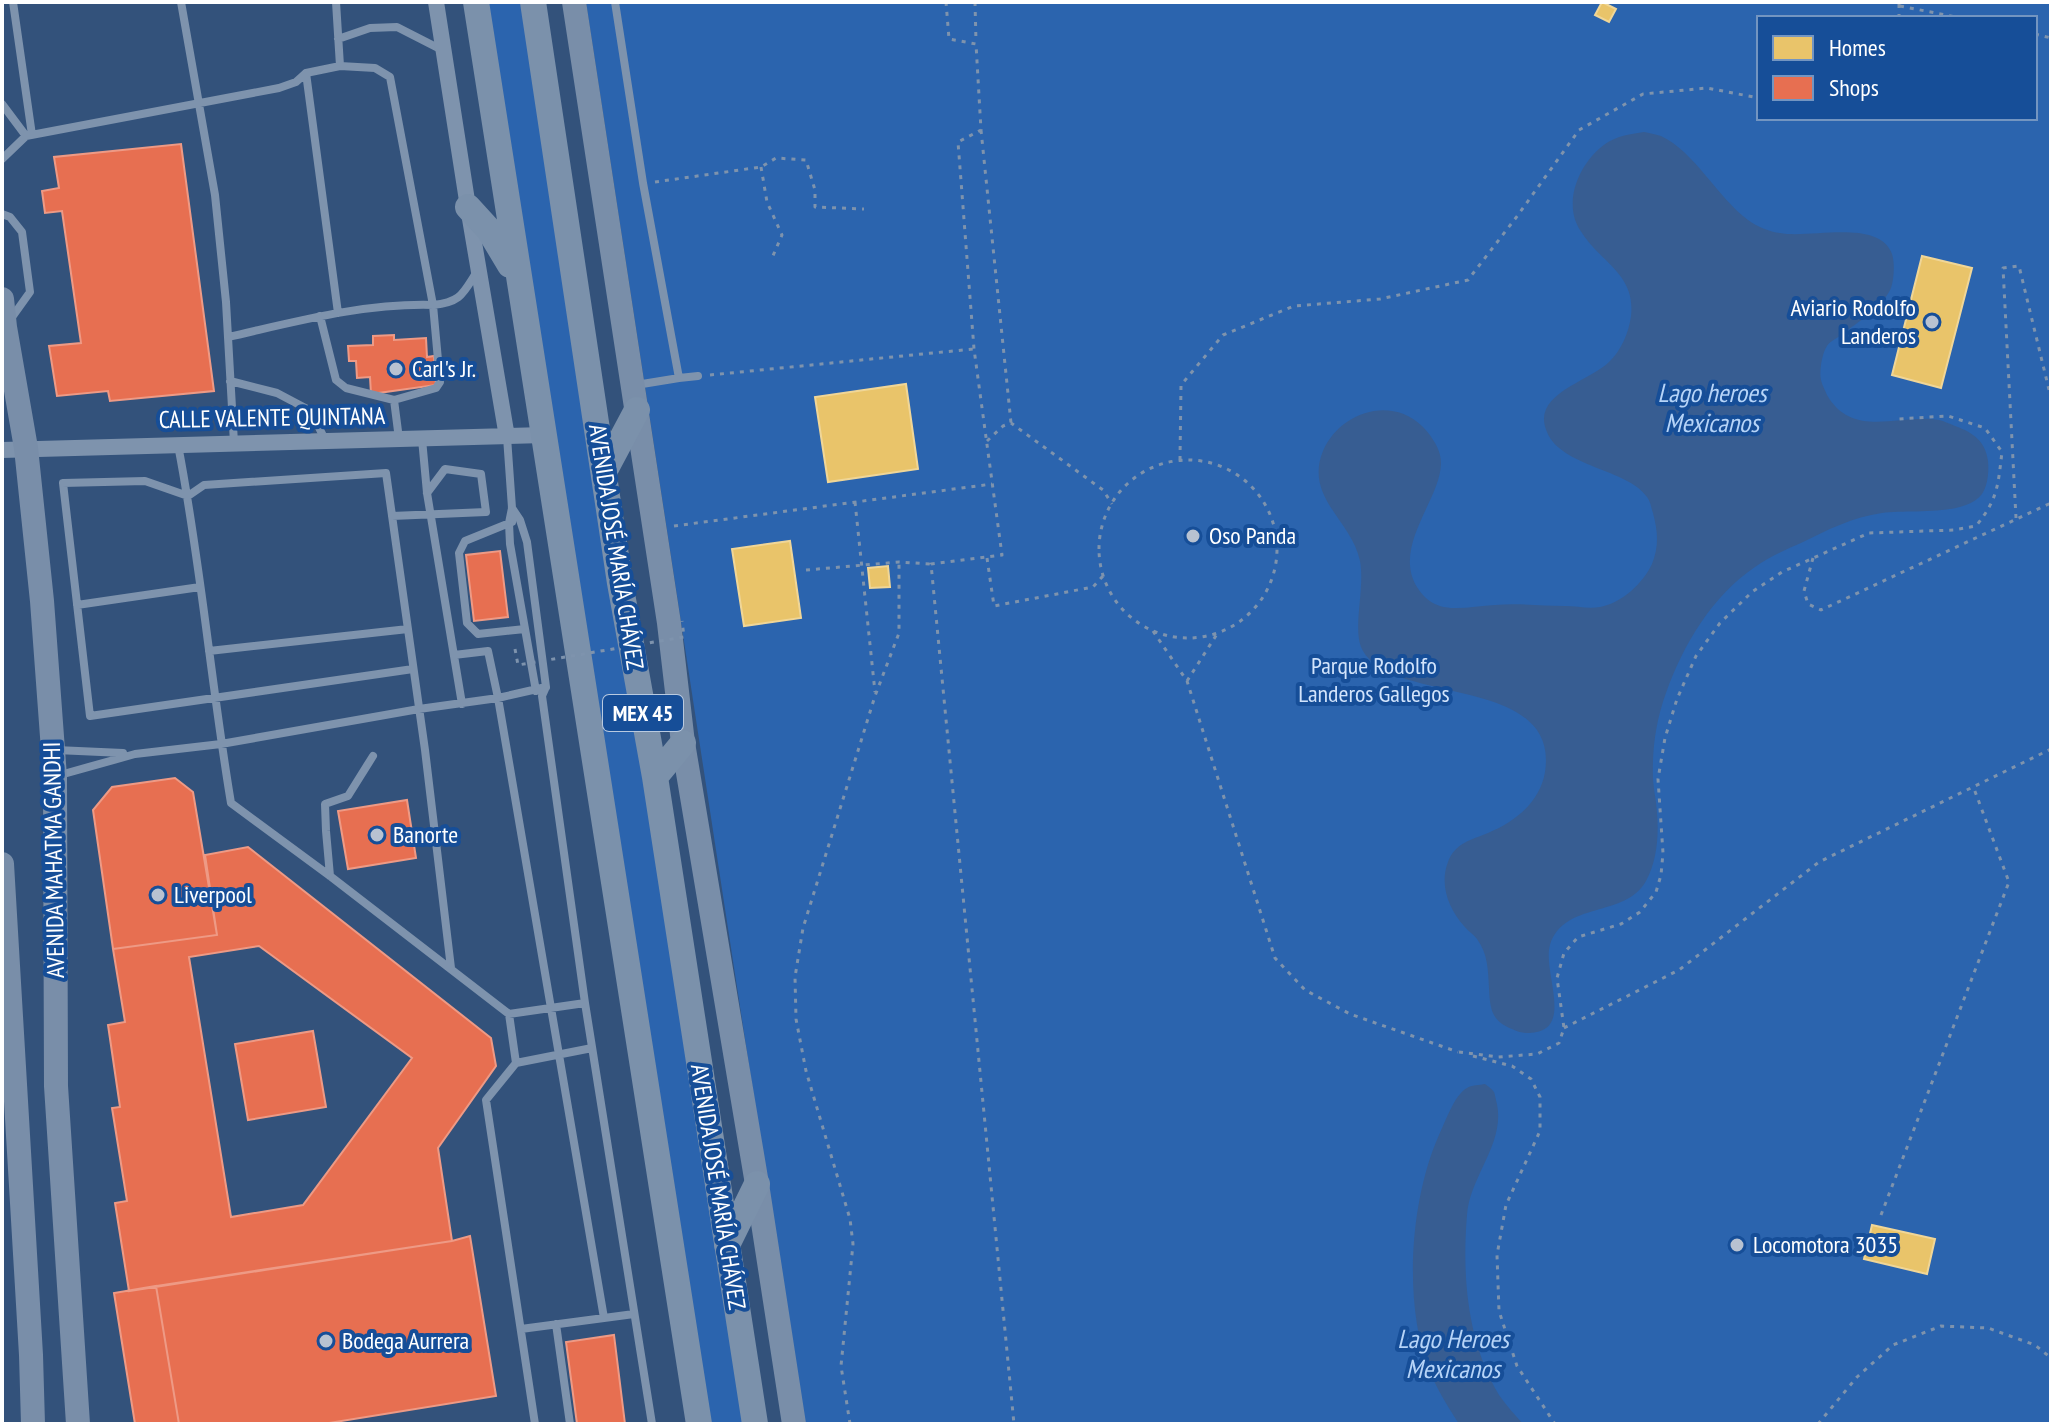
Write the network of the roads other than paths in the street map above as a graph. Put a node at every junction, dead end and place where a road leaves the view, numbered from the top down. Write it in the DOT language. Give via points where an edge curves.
graph roads {
  1 [pos="13,2"];
  2 [pos="181,2"];
  3 [pos="436,2"];
  4 [pos="476,2"];
  5 [pos="533,2"];
  6 [pos="574,2"];
  7 [pos="615,2"];
  8 [pos="338,3"];
  9 [pos="338,39"];
  10 [pos="444,50"];
  11 [pos="340,66"];
  12 [pos="306,73"];
  13 [pos="199,103"];
  14 [pos="2,104"];
  15 [pos="29,135"];
  16 [pos="2,159"];
  17 [pos="468,207"];
  18 [pos="2,214"];
  19 [pos="478,270"];
  20 [pos="521,291"];
  21 [pos="2,299"];
  22 [pos="433,305"];
  23 [pos="338,313"];
  24 [pos="320,316"];
  25 [pos="5,327"];
  26 [pos="228,337"];
  27 [pos="698,376"];
  28 [pos="679,378"];
  29 [pos="230,381"];
  30 [pos="634,398"];
  31 [pos="394,400"];
  32 [pos="544,435"];
  33 [pos="507,437"];
  34 [pos="399,439"];
  35 [pos="422,439"];
  36 [pos="325,441"];
  37 [pos="234,443"];
  38 [pos="178,445"];
  39 [pos="14,449"];
  40 [pos="604,472"];
  41 [pos="427,493"];
  42 [pos="188,496"];
  43 [pos="512,508"];
  44 [pos="431,514"];
  45 [pos="392,516"];
  46 [pos="520,520"];
  47 [pos="509,523"];
  48 [pos="200,587"];
  49 [pos="77,605"];
  50 [pos="408,629"];
  51 [pos="525,629"];
  52 [pos="209,651"];
  53 [pos="454,655"];
  54 [pos="413,669"];
  55 [pos="534,689"];
  56 [pos="544,692"];
  57 [pos="215,698"];
  58 [pos="498,698"];
  59 [pos="462,704"];
  60 [pos="419,709"];
  61 [pos="683,743"];
  62 [pos="221,744"];
  63 [pos="53,749"];
  64 [pos="135,754"];
  65 [pos="373,756"];
  66 [pos="55,777"];
  67 [pos="655,777"];
  68 [pos="2,864"];
  69 [pos="330,876"];
  70 [pos="451,968"];
  71 [pos="585,1003"];
  72 [pos="552,1008"];
  73 [pos="509,1014"];
  74 [pos="592,1048"];
  75 [pos="559,1054"];
  76 [pos="56,1058"];
  77 [pos="8,1060"];
  78 [pos="516,1063"];
  79 [pos="8,1086"];
  80 [pos="56,1086"];
  81 [pos="757,1184"];
  82 [pos="727,1245"];
  83 [pos="634,1314"];
  84 [pos="604,1318"];
  85 [pos="556,1324"];
  86 [pos="521,1329"];
  87 [pos="33,1424"];
  88 [pos="78,1424"];
  89 [pos="535,1424"];
  90 [pos="570,1424"];
  91 [pos="652,1424"];
  92 [pos="699,1424"];
  93 [pos="755,1424"];
  94 [pos="794,1424"];
  1 -- 15 [label="lane"];
  2 -- 13 [label="lane"];
  3 -- 10 [label="street"];
  4 -- 20 [label="main road, MEX 45"];
  5 -- 40 [label="main road, AVENIDA JOSÉ MARÍA CHÁVEZ / MEX 45"];
  6 -- 30 [label="main road, AVENIDA JOSÉ MARÍA CHÁVEZ"];
  7 -- 28 [label="lane"];
  8 -- 9 [label="lane"];
  9 -- 10 [label="lane" via="370,28 397,27"];
  9 -- 11 [label="lane"];
  10 -- 17 [label="street"];
  11 -- 12 [label="lane"];
  11 -- 22 [label="lane" via="375,68 390,77"];
  12 -- 13 [label="lane" via="279,88"];
  12 -- 23 [label="lane"];
  13 -- 15 [label="lane"];
  13 -- 26 [label="lane" via="215,195"];
  14 -- 15 [label="lane"];
  15 -- 16 [label="lane"];
  17 -- 19 [label="street"];
  17 -- 20 [label="main road" via="498,243"];
  18 -- 25 [label="lane" via="22,232 30,292"];
  19 -- 22 [label="lane" via="460,298"];
  19 -- 33 [label="street"];
  20 -- 32 [label="main road, MEX 45"];
  21 -- 25 [label="main road, AVENIDA MAHATMA GANDHI"];
  22 -- 23 [label="lane"];
  22 -- 31 [label="lane" via="440,382 436,388"];
  23 -- 24 [label="lane"];
  24 -- 26 [label="lane"];
  24 -- 31 [label="lane" via="336,380 346,388"];
  25 -- 39 [label="main road, AVENIDA MAHATMA GANDHI"];
  26 -- 29 [label="lane"];
  27 -- 28 [label="lane"];
  28 -- 30 [label="lane"];
  29 -- 36 [label="lane" via="277,393 311,411"];
  29 -- 37 [label="lane"];
  30 -- 40 [label="main road"];
  30 -- 61 [label="main road, AVENIDA JOSÉ MARÍA CHÁVEZ"];
  31 -- 34 [label="lane"];
  32 -- 33 [label="street, CALLE VALENTE QUINTANA"];
  32 -- 92 [label="main road, MEX 45"];
  33 -- 35 [label="street, CALLE VALENTE QUINTANA"];
  33 -- 43 [label="lane"];
  34 -- 35 [label="street, CALLE VALENTE QUINTANA"];
  34 -- 36 [label="street, CALLE VALENTE QUINTANA"];
  35 -- 41 [label="lane"];
  36 -- 37 [label="street, CALLE VALENTE QUINTANA"];
  37 -- 38 [label="street, CALLE VALENTE QUINTANA"];
  38 -- 39 [label="street, CALLE VALENTE QUINTANA"];
  38 -- 42 [label="lane"];
  39 -- 63 [label="main road, AVENIDA MAHATMA GANDHI" via="42,601"];
  40 -- 67 [label="main road, AVENIDA JOSÉ MARÍA CHÁVEZ / MEX 45"];
  41 -- 44 [label="lane"];
  41 -- 44 [label="lane" via="445,469 481,474 486,512"];
  42 -- 45 [label="lane" via="204,485 386,473"];
  42 -- 48 [label="lane"];
  42 -- 49 [label="lane" via="145,481 63,483"];
  43 -- 46 [label="lane"];
  43 -- 47 [label="lane"];
  44 -- 45 [label="lane"];
  44 -- 53 [label="lane"];
  45 -- 50 [label="lane"];
  46 -- 47 [label="lane"];
  46 -- 56 [label="lane"];
  47 -- 51 [label="lane"];
  47 -- 51 [label="lane" via="465,541 459,553 467,623 478,634"];
  48 -- 49 [label="lane"];
  48 -- 52 [label="lane"];
  49 -- 57 [label="lane" via="90,716"];
  50 -- 52 [label="lane"];
  50 -- 54 [label="lane"];
  51 -- 55 [label="lane"];
  52 -- 57 [label="lane"];
  53 -- 58 [label="lane" via="488,651"];
  53 -- 59 [label="lane"];
  54 -- 57 [label="lane"];
  54 -- 60 [label="lane"];
  55 -- 56 [label="lane"];
  55 -- 58 [label="lane"];
  56 -- 71 [label="lane"];
  57 -- 62 [label="lane"];
  58 -- 59 [label="lane"];
  58 -- 72 [label="lane"];
  59 -- 60 [label="lane"];
  60 -- 62 [label="lane"];
  60 -- 70 [label="lane"];
  61 -- 67 [label="main road"];
  61 -- 81 [label="main road, AVENIDA JOSÉ MARÍA CHÁVEZ"];
  62 -- 64 [label="lane"];
  62 -- 69 [label="lane" via="231,803"];
  63 -- 64 [label="lane"];
  63 -- 66 [label="main road, AVENIDA MAHATMA GANDHI"];
  64 -- 66 [label="lane"];
  65 -- 69 [label="lane" via="348,796 325,804"];
  66 -- 76 [label="main road, AVENIDA MAHATMA GANDHI"];
  67 -- 82 [label="main road, AVENIDA JOSÉ MARÍA CHÁVEZ / MEX 45"];
  68 -- 77 [label="main road, AVENIDA MAHATMA GANDHI"];
  69 -- 70 [label="lane"];
  70 -- 73 [label="lane"];
  71 -- 72 [label="lane"];
  71 -- 74 [label="lane"];
  72 -- 73 [label="lane"];
  72 -- 75 [label="lane"];
  73 -- 78 [label="lane"];
  74 -- 75 [label="lane"];
  74 -- 83 [label="lane"];
  75 -- 78 [label="lane"];
  75 -- 84 [label="lane"];
  76 -- 77 [label="main road"];
  76 -- 80 [label="main road, AVENIDA MAHATMA GANDHI"];
  77 -- 79 [label="main road, AVENIDA MAHATMA GANDHI"];
  78 -- 86 [label="lane" via="486,1100"];
  79 -- 80 [label="main road"];
  79 -- 87 [label="main road, AVENIDA MAHATMA GANDHI"];
  80 -- 88 [label="main road, AVENIDA MAHATMA GANDHI"];
  81 -- 82 [label="main road"];
  81 -- 94 [label="main road, AVENIDA JOSÉ MARÍA CHÁVEZ"];
  82 -- 93 [label="main road, AVENIDA JOSÉ MARÍA CHÁVEZ / MEX 45"];
  83 -- 84 [label="lane"];
  83 -- 91 [label="lane"];
  84 -- 85 [label="lane"];
  85 -- 86 [label="lane"];
  85 -- 90 [label="lane"];
  86 -- 89 [label="lane"];
}
